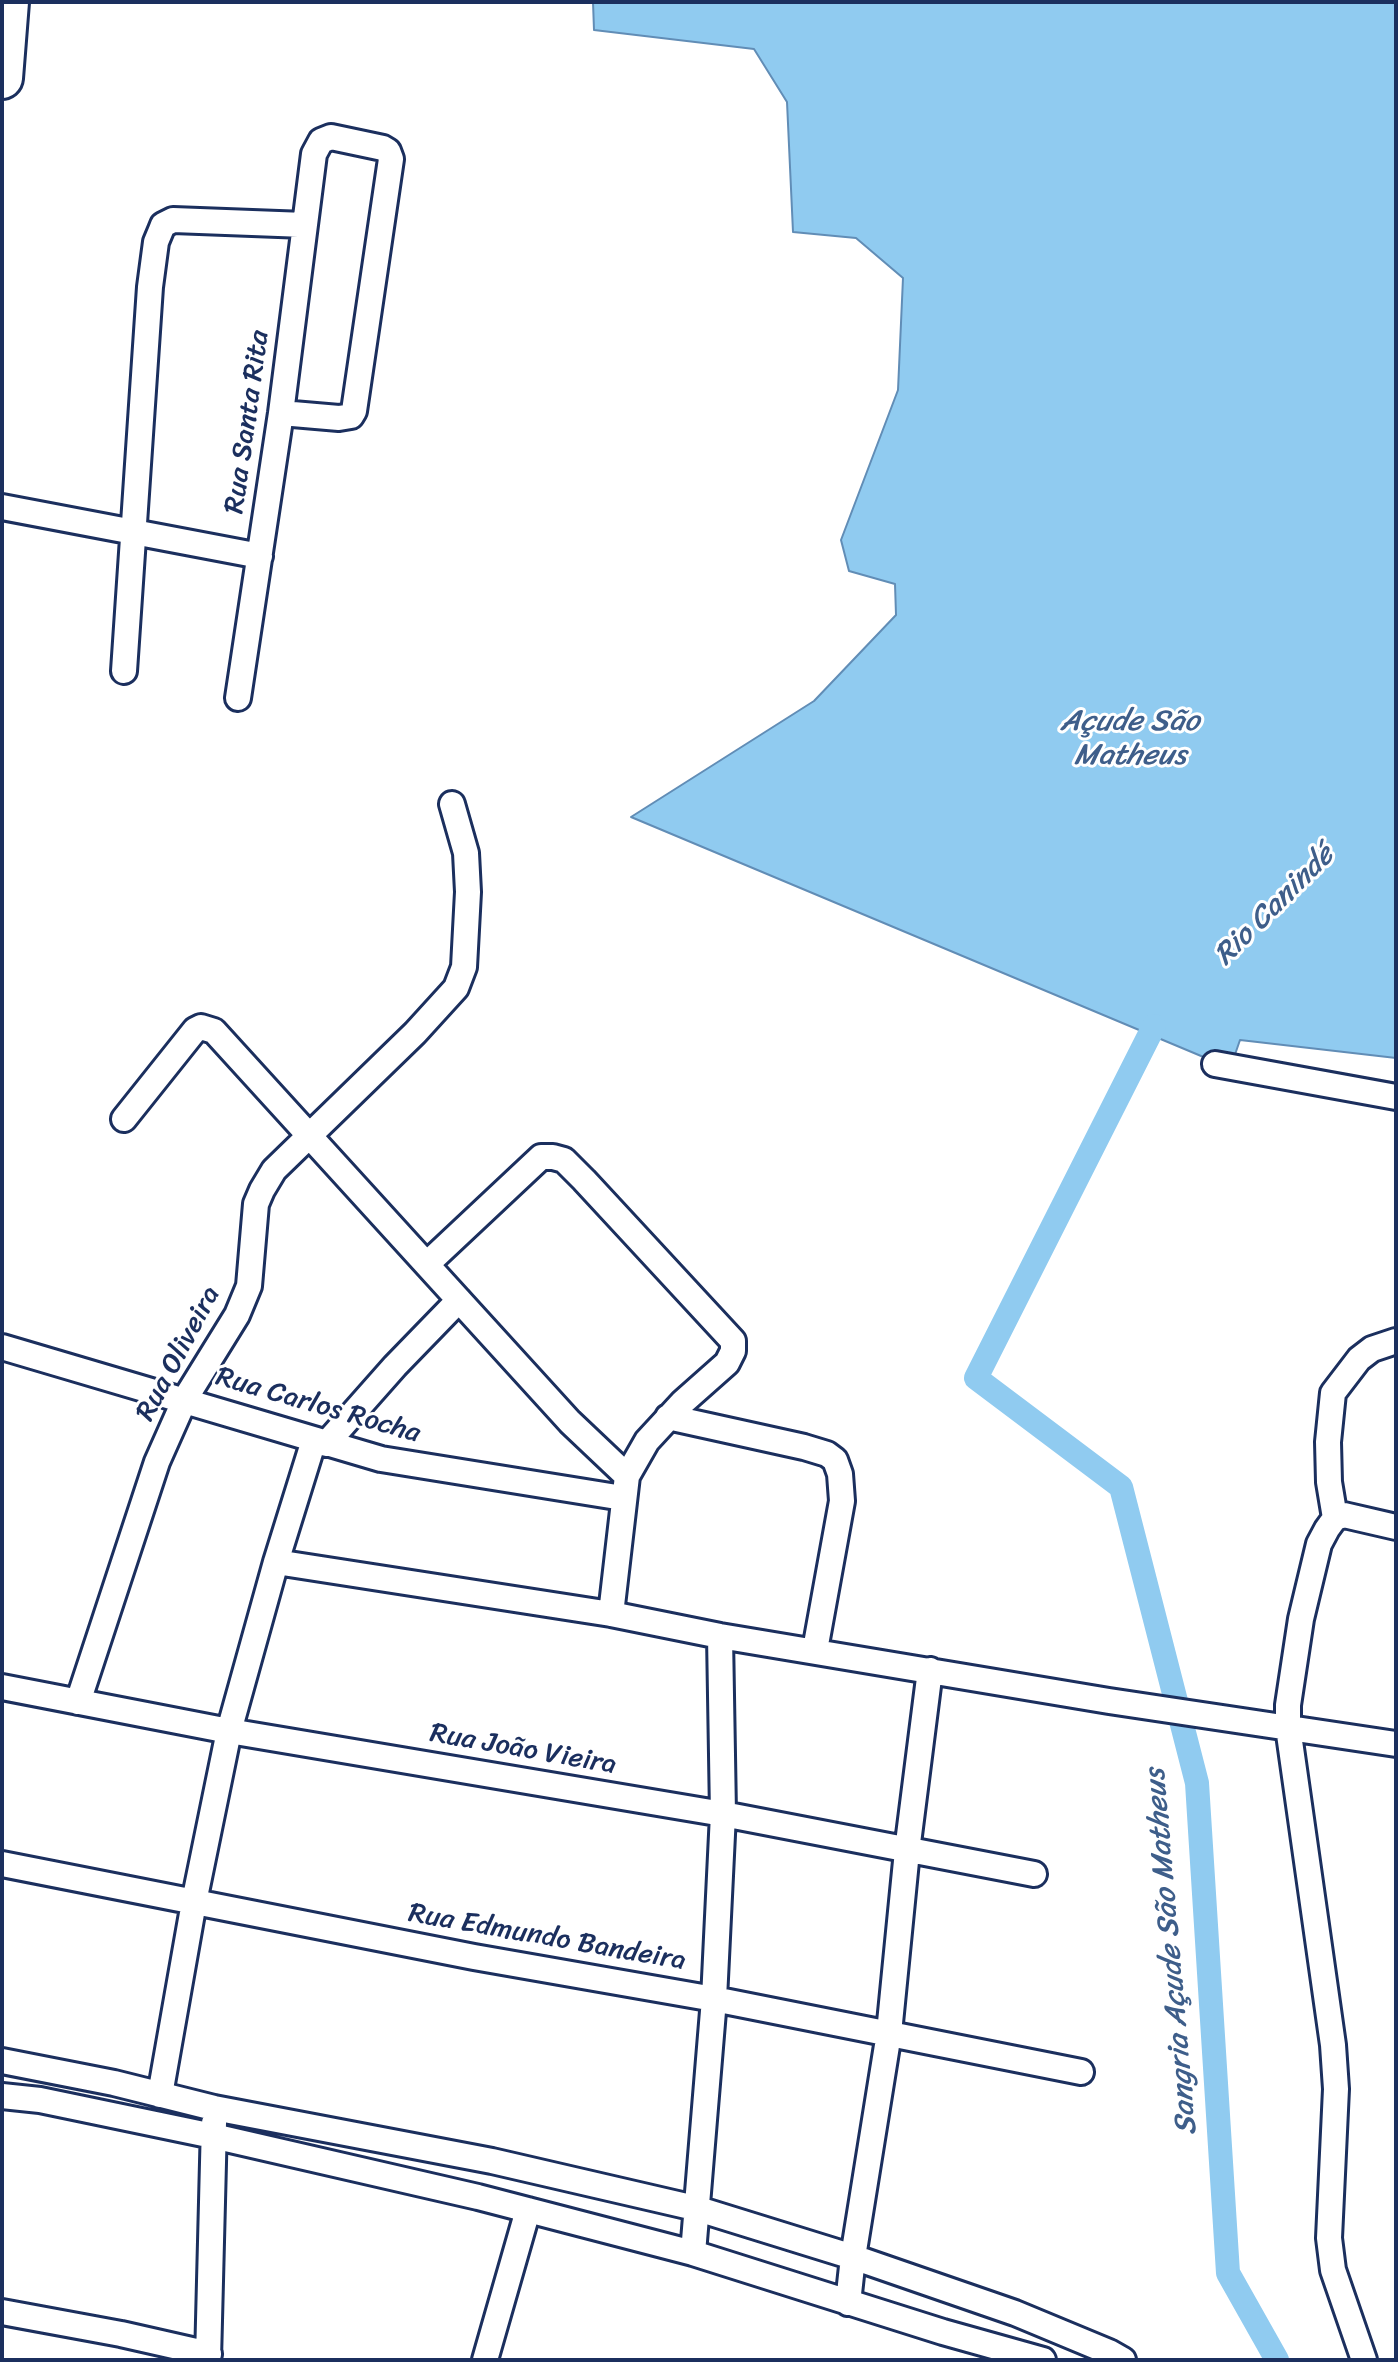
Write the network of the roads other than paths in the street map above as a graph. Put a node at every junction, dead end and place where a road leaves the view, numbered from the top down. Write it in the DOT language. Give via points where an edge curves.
graph roads {
  1 [pos="8,2"];
  2 [pos="2,78"];
  3 [pos="305,225"];
  4 [pos="281,413"];
  5 [pos="2,507"];
  6 [pos="134,531"];
  7 [pos="260,556"];
  8 [pos="124,671"];
  9 [pos="238,698"];
  10 [pos="452,804"];
  11 [pos="1215,1064"];
  12 [pos="1396,1097"];
  13 [pos="124,1119"];
  14 [pos="309,1135"];
  15 [pos="427,1264"];
  16 [pos="459,1300"];
  17 [pos="1396,1341"];
  18 [pos="2,1347"];
  19 [pos="185,1399"];
  20 [pos="668,1417"];
  21 [pos="320,1442"];
  22 [pos="625,1487"];
  23 [pos="1335,1518"];
  24 [pos="1396,1527"];
  25 [pos="276,1562"];
  26 [pos="611,1614"];
  27 [pos="720,1636"];
  28 [pos="815,1650"];
  29 [pos="930,1670"];
  30 [pos="2,1687"];
  31 [pos="78,1702"];
  32 [pos="1288,1727"];
  33 [pos="229,1731"];
  34 [pos="1396,1744"];
  35 [pos="723,1814"];
  36 [pos="907,1851"];
  37 [pos="2,1864"];
  38 [pos="1034,1874"];
  39 [pos="194,1902"];
  40 [pos="714,1999"];
  41 [pos="889,2033"];
  42 [pos="2,2061"];
  43 [pos="1081,2072"];
  44 [pos="160,2095"];
  45 [pos="2,2096"];
  46 [pos="214,2108"];
  47 [pos="213,2136"];
  48 [pos="695,2208"];
  49 [pos="528,2210"];
  50 [pos="693,2253"];
  51 [pos="853,2257"];
  52 [pos="848,2303"];
  53 [pos="2,2312"];
  54 [pos="208,2357"];
  55 [pos="485,2360"];
  56 [pos="1043,2360"];
  57 [pos="1123,2360"];
  58 [pos="1364,2360"];
  1 -- 2 [label="main road"];
  3 -- 4 [label="street, Rua Santa Rita"];
  3 -- 4 [label="street, Rua Santa Rita" via="314,154 321,141 331,137 388,151 391,159 354,411 339,418"];
  3 -- 6 [label="street" via="173,220 163,225 150,287"];
  4 -- 7 [label="street, Rua Santa Rita"];
  5 -- 6 [label="street"];
  6 -- 7 [label="street"];
  6 -- 8 [label="street"];
  7 -- 9 [label="street, Rua Santa Rita"];
  10 -- 14 [label="street, Rua Oliveira" via="466,853 468,892 466,952 456,988"];
  11 -- 12 [label="street"];
  13 -- 14 [label="street" via="201,1027 219,1035"];
  14 -- 15 [label="street"];
  14 -- 19 [label="street, Rua Oliveira" via="262,1190 256,1204 249,1286"];
  15 -- 16 [label="street"];
  15 -- 20 [label="street" via="541,1157 564,1160 733,1341 727,1363"];
  16 -- 21 [label="street"];
  16 -- 22 [label="street"];
  17 -- 23 [label="street" via="1359,1359 1333,1393 1328,1442"];
  18 -- 19 [label="street, Rua Carlos Rocha"];
  19 -- 21 [label="street, Rua Carlos Rocha"];
  19 -- 31 [label="street, Rua Oliveira" via="157,1462"];
  20 -- 22 [label="street" via="647,1441"];
  20 -- 28 [label="street" via="804,1447 835,1460 842,1501"];
  21 -- 22 [label="street, Rua Carlos Rocha" via="409,1464"];
  21 -- 25 [label="street"];
  22 -- 26 [label="street"];
  23 -- 24 [label="street" via="1344,1515"];
  23 -- 32 [label="street" via="1319,1544 1309,1583 1293,1664"];
  25 -- 26 [label="street"];
  25 -- 33 [label="street"];
  26 -- 27 [label="street"];
  27 -- 28 [label="street"];
  27 -- 35 [label="street"];
  28 -- 29 [label="street"];
  29 -- 32 [label="street"];
  29 -- 36 [label="street"];
  30 -- 31 [label="street, Rua João Vieira"];
  31 -- 33 [label="street, Rua João Vieira"];
  32 -- 34 [label="street"];
  32 -- 58 [label="street" via="1333,2045 1329,2238 1333,2270"];
  33 -- 35 [label="street, Rua João Vieira"];
  33 -- 39 [label="street"];
  35 -- 36 [label="street, Rua João Vieira"];
  35 -- 40 [label="street"];
  36 -- 38 [label="street, Rua João Vieira"];
  36 -- 41 [label="street"];
  37 -- 39 [label="street, Rua Edmundo Bandeira"];
  39 -- 40 [label="street, Rua Edmundo Bandeira"];
  39 -- 44 [label="street"];
  40 -- 41 [label="street, Rua Edmundo Bandeira"];
  40 -- 48 [label="street"];
  41 -- 43 [label="street, Rua Edmundo Bandeira"];
  41 -- 51 [label="street"];
  42 -- 44 [label="street"];
  44 -- 46 [label="street"];
  45 -- 47 [label="street"];
  46 -- 47 [label="street"];
  46 -- 48 [label="street" via="492,2161"];
  47 -- 49 [label="street"];
  47 -- 54 [label="street"];
  48 -- 50 [label="street"];
  48 -- 51 [label="street"];
  49 -- 50 [label="street"];
  49 -- 55 [label="street"];
  50 -- 52 [label="street"];
  51 -- 52 [label="street"];
  51 -- 57 [label="street" via="1015,2313"];
  52 -- 56 [label="street"];
  53 -- 54 [label="street"];
}
